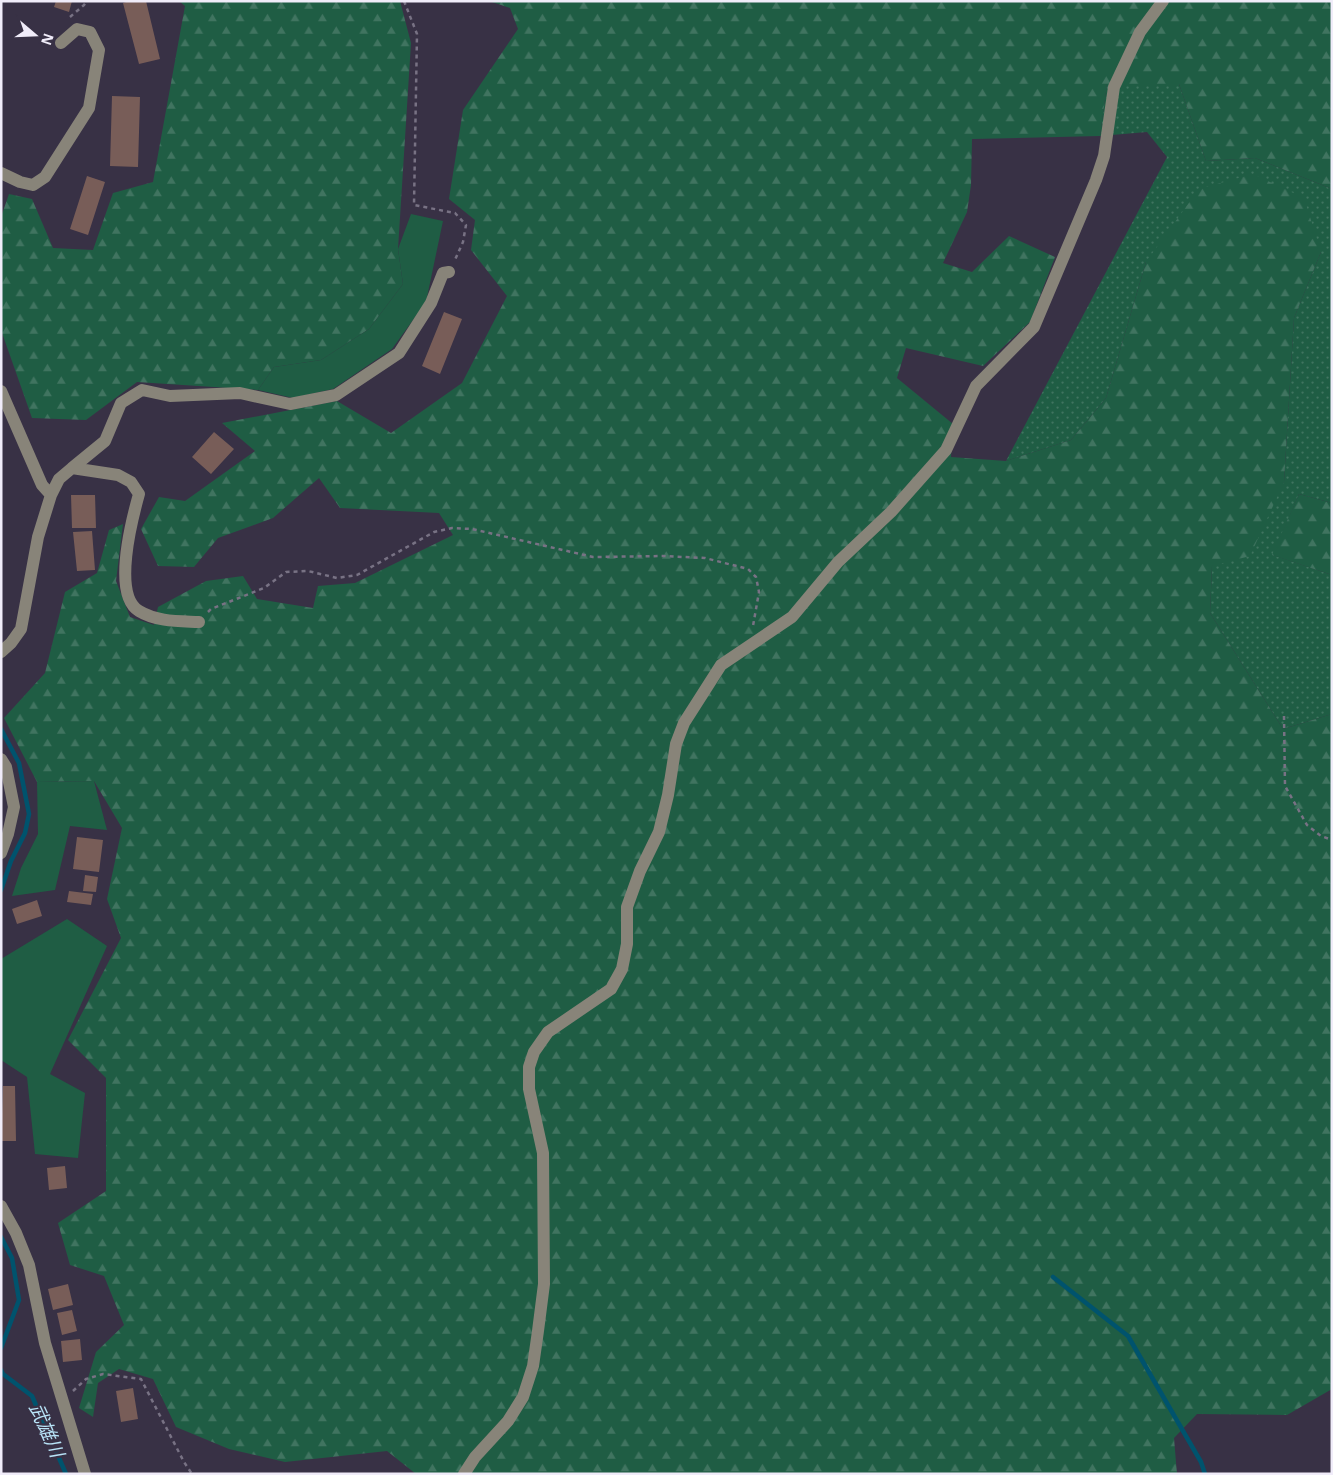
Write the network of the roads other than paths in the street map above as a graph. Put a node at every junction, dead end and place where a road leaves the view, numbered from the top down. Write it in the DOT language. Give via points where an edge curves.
graph roads {
  1 [pos="1162,1"];
  2 [pos="61,43"];
  3 [pos="1,173"];
  4 [pos="449,272"];
  5 [pos="1,391"];
  6 [pos="72,468"];
  7 [pos="51,495"];
  8 [pos="199,622"];
  9 [pos="1,652"];
  10 [pos="1,759"];
  11 [pos="1,853"];
  12 [pos="1,1206"];
  13 [pos="85,1474"];
  14 [pos="464,1474"];
  1 -- 14 [label="street" via="1140,32 1114,87 1102,164 1034,327 976,386 946,450 891,512 838,562 792,616 721,665 684,723 676,744 660,832 640,871 627,907 627,944 622,969 611,989 548,1032 529,1066 529,1089 543,1153 544,1274 534,1357 522,1397 508,1421"];
  2 -- 3 [label="street" via="77,29 90,32 99,50 89,108 45,177 33,185"];
  4 -- 6 [label="street" via="443,273 431,302 399,353 336,395 290,404 240,393 170,396 142,390 120,403 104,441"];
  5 -- 7 [label="street" via="42,485"];
  6 -- 7 [label="street" via="59,479"];
  6 -- 8 [label="street" via="118,475 131,482 139,494 124,568 126,589 132,604 139,611 161,619"];
  7 -- 9 [label="street" via="38,537 21,629"];
  10 -- 11 [label="street" via="6,767 14,807"];
  12 -- 13 [label="street" via="29,1265 45,1343"];
}
